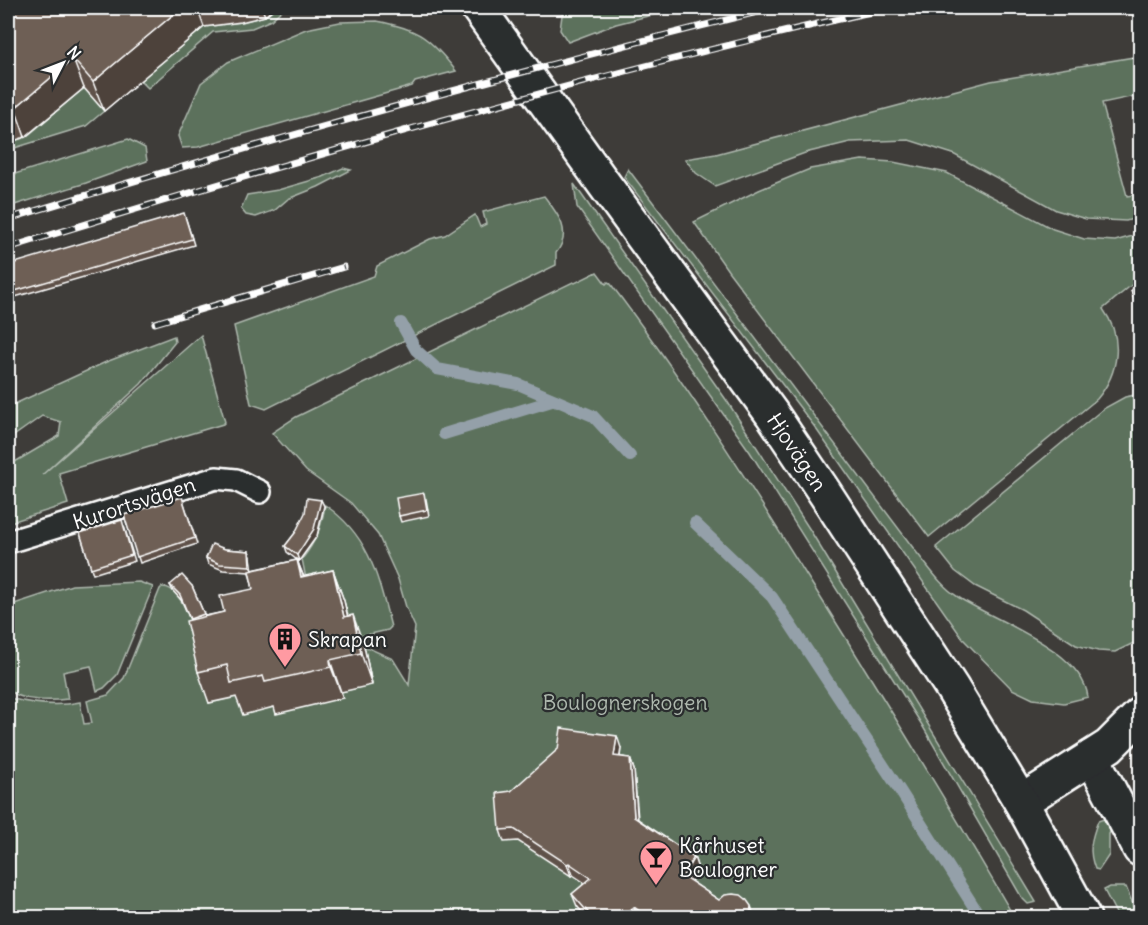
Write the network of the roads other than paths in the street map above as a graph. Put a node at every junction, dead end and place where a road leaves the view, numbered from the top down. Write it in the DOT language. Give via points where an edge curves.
graph roads {
  1 [pos="478,8"];
  2 [pos="260,492"];
  3 [pos="8,542"];
  4 [pos="1140,715"];
  5 [pos="1092,757"];
  6 [pos="1021,802"];
  7 [pos="1140,849"];
  8 [pos="1084,918"];
  1 -- 6 [label="main road, Hjovägen" via="772,414 892,594"];
  2 -- 3 [label="lane, Kurortsvägen" via="236,480 216,478"];
  4 -- 5 [label="main road"];
  5 -- 6 [label="main road"];
  5 -- 7 [label="main road"];
  6 -- 8 [label="main road, Hjovägen"];
}
